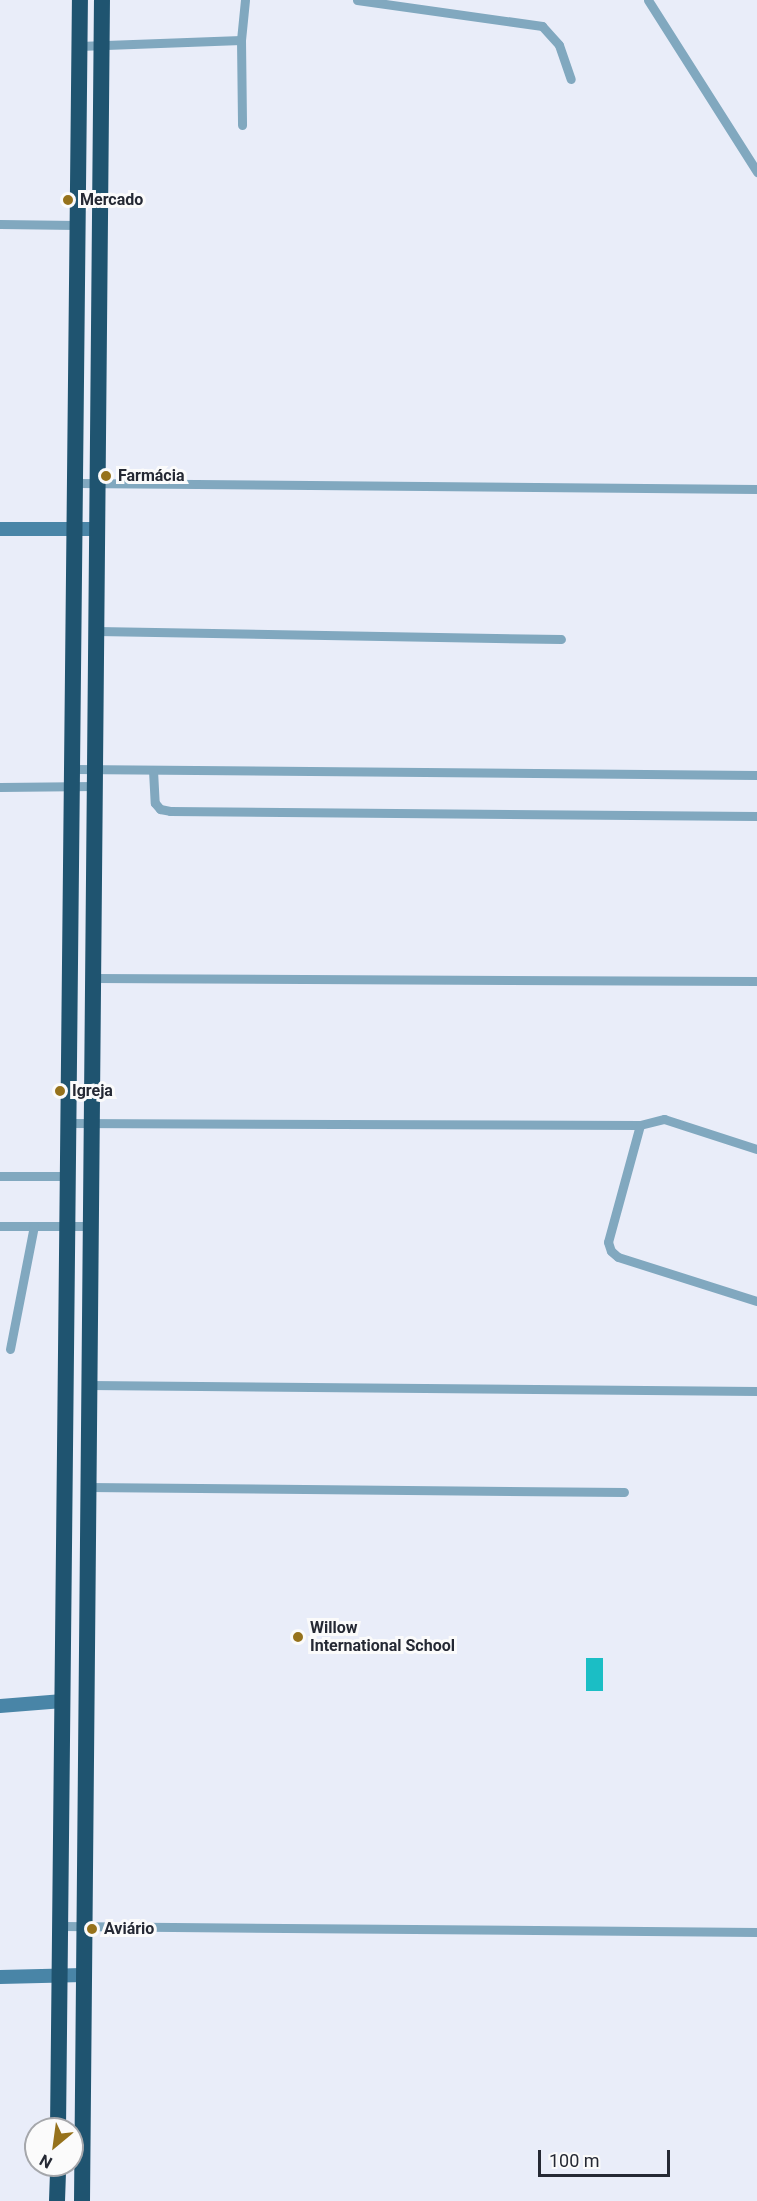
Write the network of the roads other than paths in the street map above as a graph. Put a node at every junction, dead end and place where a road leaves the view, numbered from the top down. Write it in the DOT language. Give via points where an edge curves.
graph roads {
  1 [pos="80,0"];
  2 [pos="102,0"];
  3 [pos="245,0"];
  4 [pos="357,0"];
  5 [pos="648,0"];
  6 [pos="241,40"];
  7 [pos="101,44"];
  8 [pos="79,46"];
  9 [pos="571,79"];
  10 [pos="242,125"];
  11 [pos="757,172"];
  12 [pos="0,224"];
  13 [pos="76,225"];
  14 [pos="77,483"];
  15 [pos="98,484"];
  16 [pos="757,489"];
  17 [pos="73,528"];
  18 [pos="0,529"];
  19 [pos="98,529"];
  20 [pos="97,631"];
  21 [pos="561,639"];
  22 [pos="95,767"];
  23 [pos="75,769"];
  24 [pos="153,770"];
  25 [pos="757,775"];
  26 [pos="94,786"];
  27 [pos="73,787"];
  28 [pos="0,788"];
  29 [pos="757,816"];
  30 [pos="93,978"];
  31 [pos="757,981"];
  32 [pos="93,1121"];
  33 [pos="69,1123"];
  34 [pos="640,1125"];
  35 [pos="757,1149"];
  36 [pos="0,1176"];
  37 [pos="68,1176"];
  38 [pos="0,1226"];
  39 [pos="34,1226"];
  40 [pos="92,1226"];
  41 [pos="68,1227"];
  42 [pos="757,1301"];
  43 [pos="10,1349"];
  44 [pos="89,1385"];
  45 [pos="757,1391"];
  46 [pos="87,1487"];
  47 [pos="624,1492"];
  48 [pos="63,1701"];
  49 [pos="0,1706"];
  50 [pos="62,1926"];
  51 [pos="84,1926"];
  52 [pos="757,1932"];
  53 [pos="83,1975"];
  54 [pos="0,1977"];
  55 [pos="59,1977"];
  56 [pos="58,2117"];
  57 [pos="57,2177"];
  58 [pos="57,2201"];
  59 [pos="82,2201"];
  1 -- 8 [label="highway"];
  2 -- 7 [label="highway"];
  3 -- 6 [label="street"];
  4 -- 9 [label="street" via="542,26 559,45"];
  5 -- 11 [label="street"];
  6 -- 7 [label="street"];
  6 -- 10 [label="street"];
  7 -- 8 [label="street"];
  7 -- 15 [label="highway"];
  8 -- 13 [label="highway"];
  12 -- 13 [label="street"];
  13 -- 14 [label="highway"];
  14 -- 15 [label="street"];
  14 -- 17 [label="highway"];
  15 -- 16 [label="street"];
  15 -- 19 [label="highway"];
  17 -- 18 [label="street"];
  17 -- 19 [label="street"];
  17 -- 23 [label="highway"];
  19 -- 20 [label="highway"];
  20 -- 21 [label="street"];
  20 -- 22 [label="highway"];
  22 -- 23 [label="street"];
  22 -- 24 [label="street"];
  22 -- 26 [label="highway"];
  23 -- 27 [label="highway"];
  24 -- 25 [label="street"];
  24 -- 29 [label="street" via="155,803 170,811"];
  26 -- 27 [label="street"];
  26 -- 30 [label="highway"];
  27 -- 28 [label="street"];
  27 -- 33 [label="highway"];
  30 -- 31 [label="street"];
  30 -- 32 [label="highway"];
  32 -- 33 [label="street"];
  32 -- 34 [label="street"];
  32 -- 40 [label="highway"];
  33 -- 37 [label="highway"];
  34 -- 35 [label="street" via="664,1119"];
  34 -- 42 [label="street" via="608,1242 611,1251 618,1257"];
  36 -- 37 [label="street"];
  37 -- 41 [label="highway"];
  38 -- 39 [label="street"];
  39 -- 41 [label="street"];
  39 -- 43 [label="street"];
  40 -- 41 [label="street"];
  40 -- 44 [label="highway"];
  41 -- 48 [label="highway"];
  44 -- 45 [label="street"];
  44 -- 46 [label="highway"];
  46 -- 47 [label="street"];
  46 -- 51 [label="highway"];
  48 -- 49 [label="street"];
  48 -- 50 [label="highway"];
  50 -- 51 [label="street"];
  50 -- 55 [label="highway"];
  51 -- 52 [label="street"];
  51 -- 53 [label="highway"];
  53 -- 55 [label="street"];
  53 -- 59 [label="highway"];
  54 -- 55 [label="street"];
  55 -- 56 [label="highway"];
  57 -- 58 [label="highway"];
}
